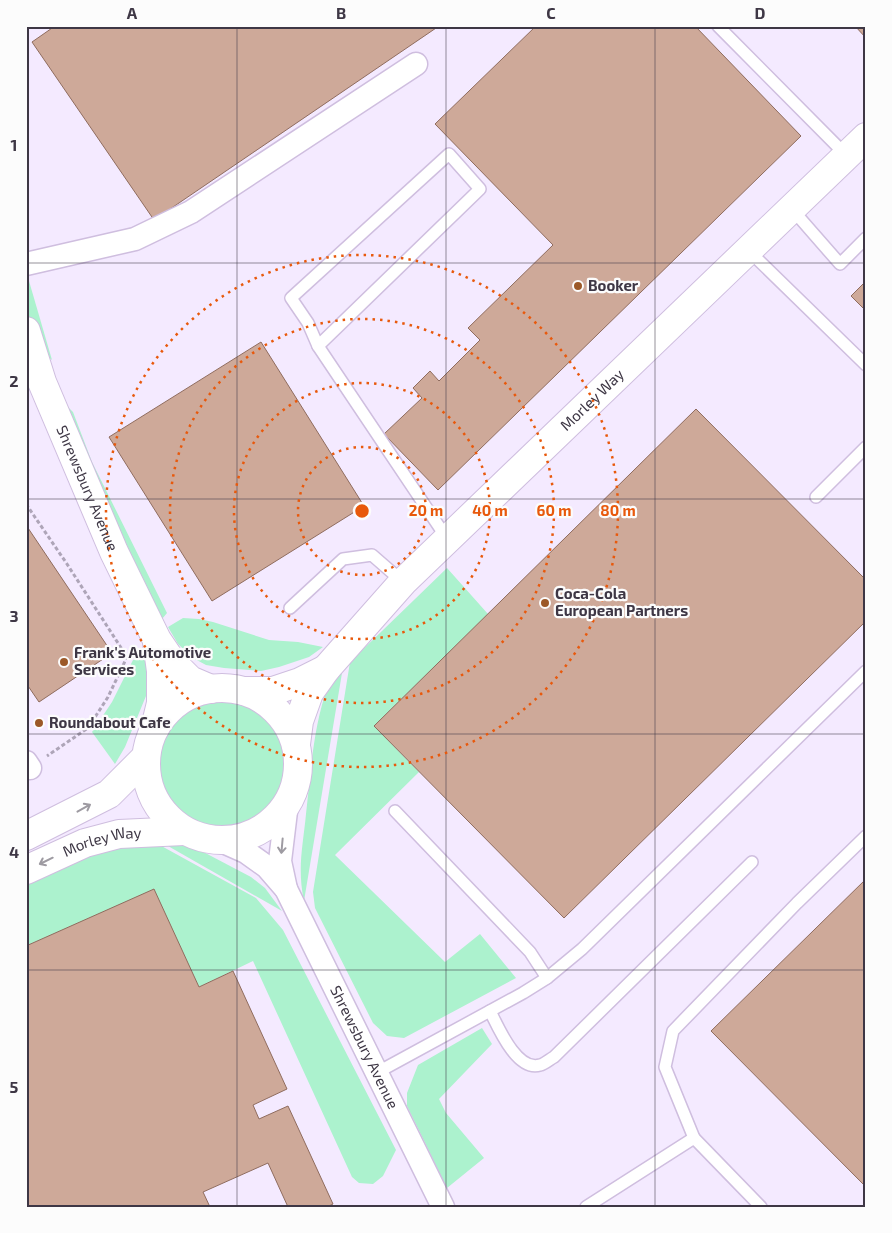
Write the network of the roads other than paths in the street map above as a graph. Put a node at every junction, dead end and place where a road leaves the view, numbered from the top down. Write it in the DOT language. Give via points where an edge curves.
graph roads {
  1 [pos="718,26"];
  2 [pos="416,64"];
  3 [pos="866,137"];
  4 [pos="846,156"];
  5 [pos="791,208"];
  6 [pos="866,238"];
  7 [pos="748,250"];
  8 [pos="26,264"];
  9 [pos="26,331"];
  10 [pos="318,346"];
  11 [pos="866,365"];
  12 [pos="34,387"];
  13 [pos="866,447"];
  14 [pos="816,497"];
  15 [pos="448,540"];
  16 [pos="403,582"];
  17 [pos="290,608"];
  18 [pos="157,640"];
  19 [pos="326,669"];
  20 [pos="866,671"];
  21 [pos="211,689"];
  22 [pos="243,691"];
  23 [pos="154,728"];
  24 [pos="296,744"];
  25 [pos="146,757"];
  26 [pos="287,803"];
  27 [pos="394,812"];
  28 [pos="184,831"];
  29 [pos="26,836"];
  30 [pos="866,836"];
  31 [pos="219,840"];
  32 [pos="752,862"];
  33 [pos="26,870"];
  34 [pos="286,889"];
  35 [pos="547,978"];
  36 [pos="490,1011"];
  37 [pos="378,1072"];
  38 [pos="694,1138"];
  39 [pos="443,1207"];
  40 [pos="586,1207"];
  41 [pos="761,1207"];
  1 -- 4 [label="lane"];
  2 -- 8 [label="street" via="191,212 135,239"];
  3 -- 4 [label="street, Morley Way"];
  4 -- 5 [label="street, Morley Way"];
  5 -- 6 [label="lane" via="840,264"];
  5 -- 7 [label="street, Morley Way"];
  7 -- 11 [label="lane"];
  7 -- 15 [label="street, Morley Way"];
  9 -- 12 [label="street, Shrewsbury Avenue"];
  10 -- 10 [label="lane" via="308,323 291,298 449,154 480,189"];
  10 -- 15 [label="lane"];
  12 -- 18 [label="street, Shrewsbury Avenue"];
  13 -- 14 [label="lane"];
  15 -- 16 [label="street, Morley Way"];
  16 -- 17 [label="lane" via="372,555 343,559"];
  16 -- 19 [label="street, Morley Way"];
  18 -- 21 [label="street, Shrewsbury Avenue" via="190,680"];
  18 -- 23 [label="street, Shrewsbury Avenue" via="161,703"];
  19 -- 22 [label="street, Morley Way" via="273,691"];
  19 -- 24 [label="street, Morley Way" via="310,693"];
  20 -- 35 [label="lane" via="582,949"];
  21 -- 22 [label="street"];
  21 -- 23 [label="street" via="188,696 169,709"];
  22 -- 24 [label="street" via="261,698 276,711"];
  23 -- 25 [label="street"];
  24 -- 26 [label="street" via="296,781"];
  25 -- 28 [label="street" via="151,792 170,820"];
  29 -- 25 [label="street, one-way" via="109,794"];
  26 -- 31 [label="street" via="275,819 258,831 240,838"];
  26 -- 34 [label="street, Shrewsbury Avenue, one-way" via="280,861"];
  27 -- 35 [label="lane" via="530,952"];
  28 -- 31 [label="street"];
  28 -- 33 [label="street, Morley Way, one-way" via="119,834 86,843"];
  30 -- 38 [label="lane" via="673,1031 665,1067"];
  31 -- 34 [label="street, Shrewsbury Avenue" via="246,852 267,867"];
  32 -- 36 [label="lane" via="554,1057 541,1065 522,1061 507,1043"];
  34 -- 37 [label="street, Shrewsbury Avenue"];
  35 -- 36 [label="lane"];
  36 -- 37 [label="lane"];
  37 -- 39 [label="street, Shrewsbury Avenue"];
  38 -- 40 [label="lane"];
  38 -- 41 [label="lane"];
}
